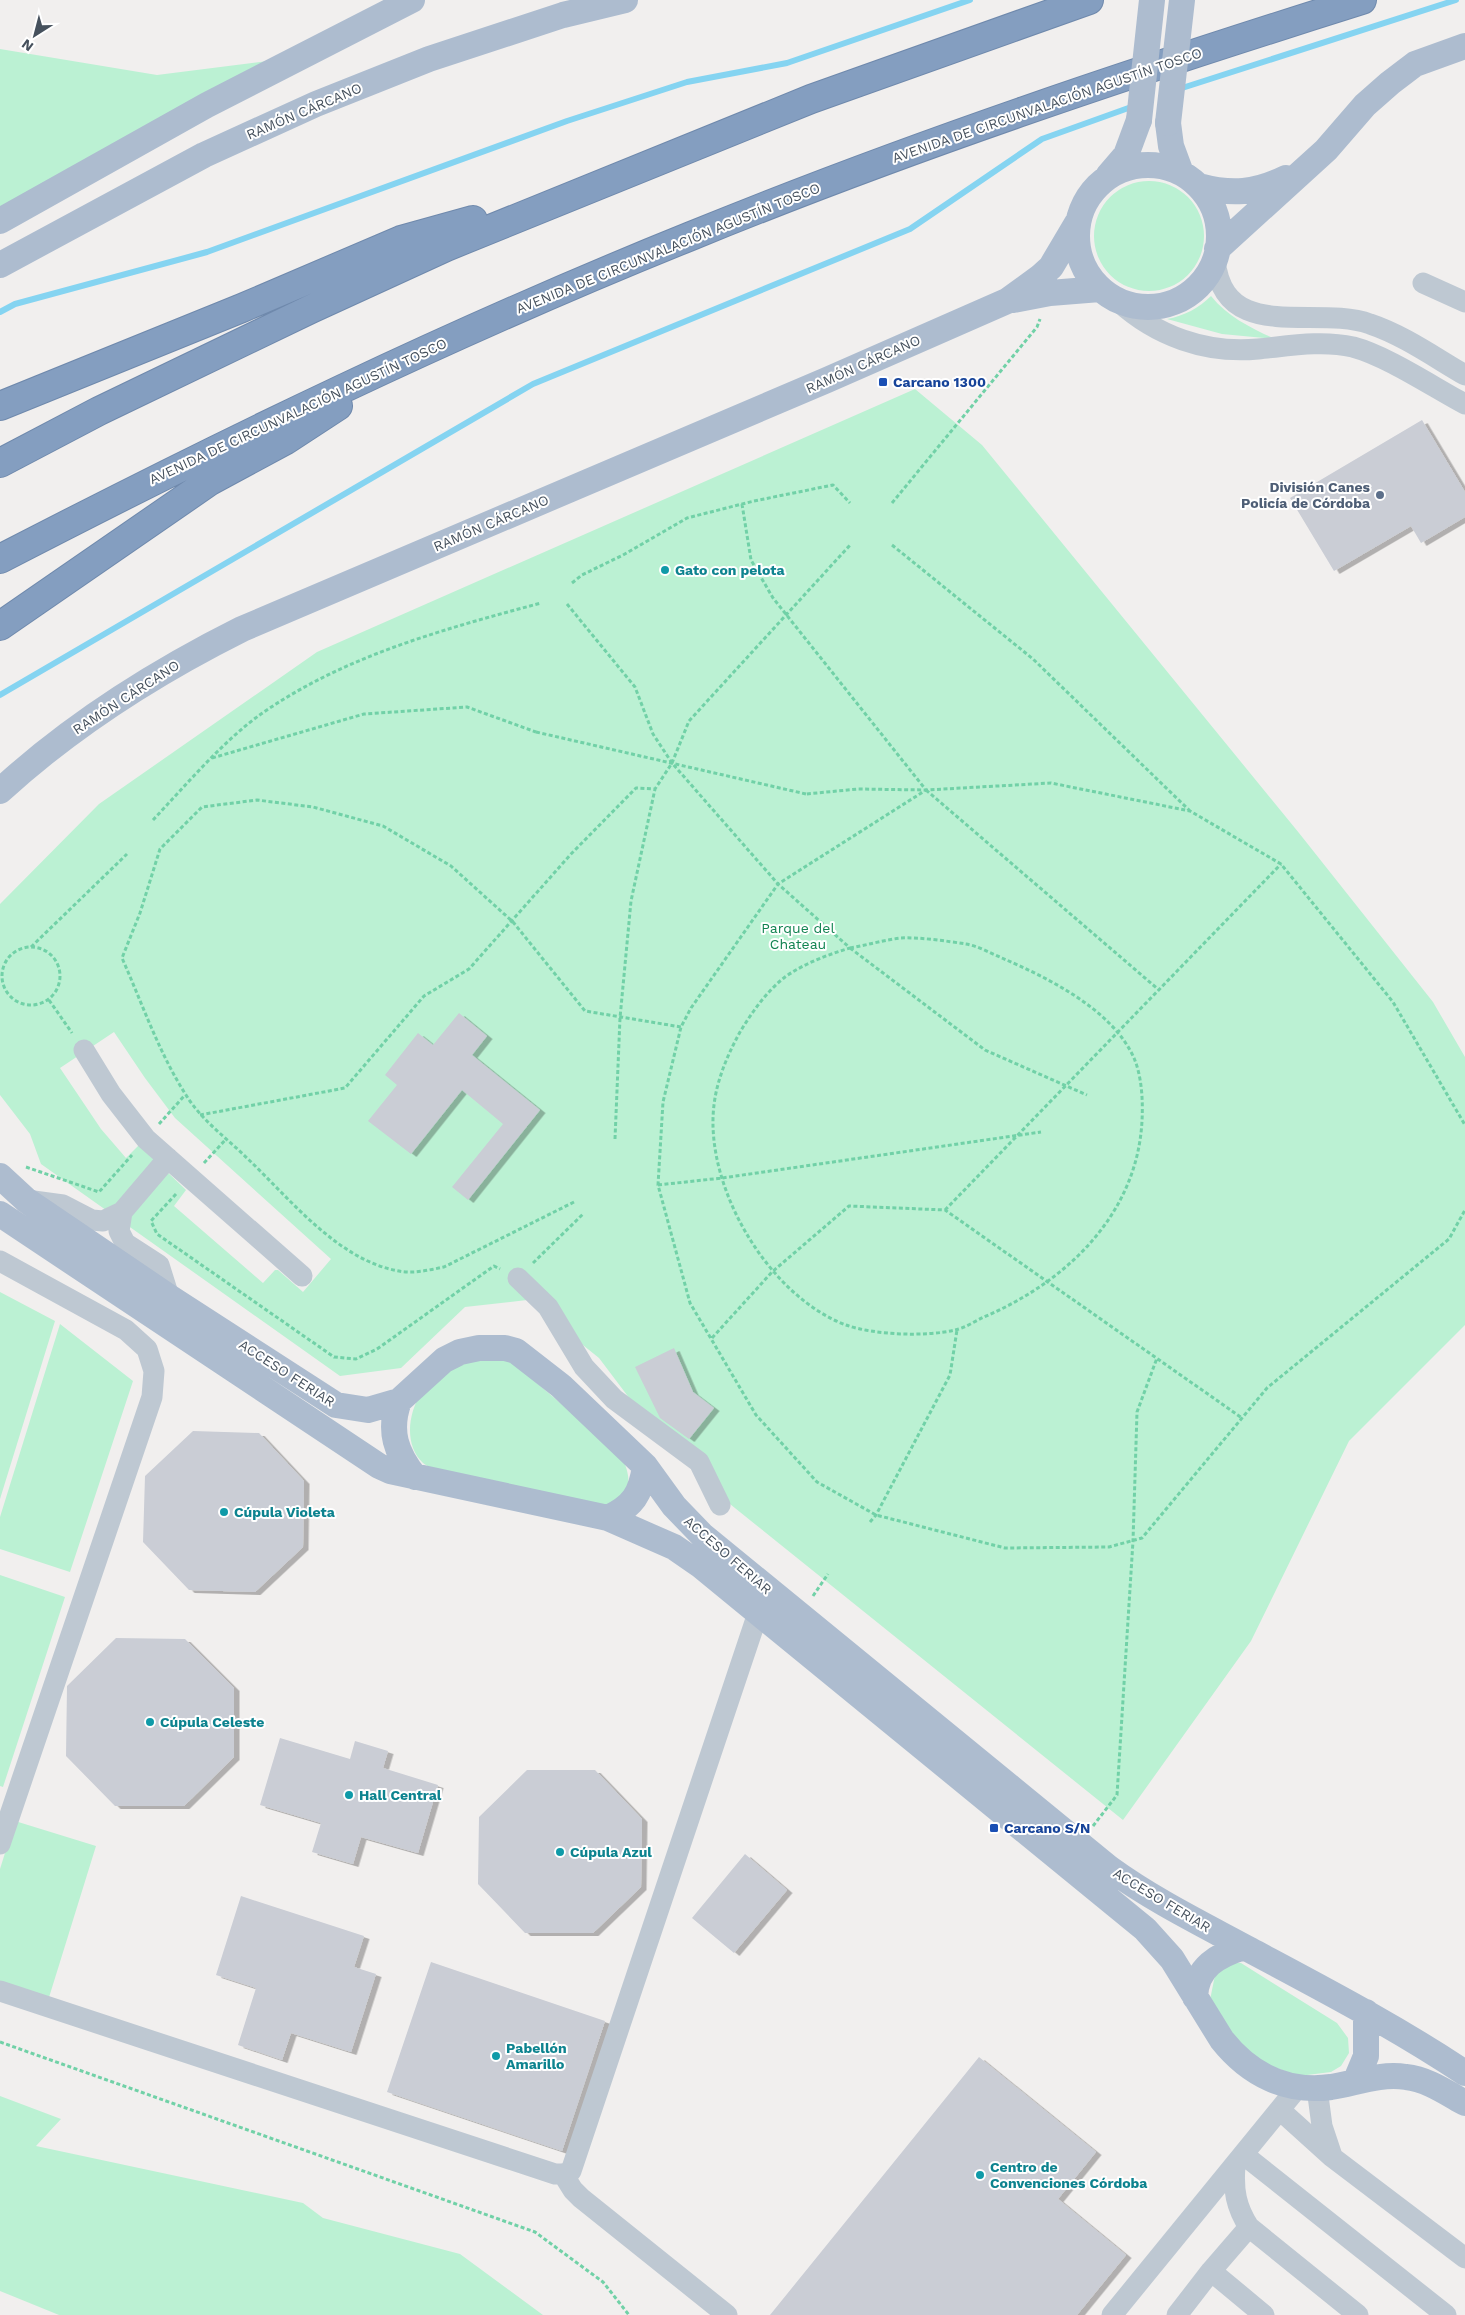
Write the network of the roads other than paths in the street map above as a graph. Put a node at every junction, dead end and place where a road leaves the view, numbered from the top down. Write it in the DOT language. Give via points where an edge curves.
graph roads {
  1 [pos="412,0"];
  2 [pos="625,0"];
  3 [pos="1089,0"];
  4 [pos="1152,0"];
  5 [pos="1182,0"];
  6 [pos="1362,0"];
  7 [pos="1465,46"];
  8 [pos="1305,170"];
  9 [pos="1108,176"];
  10 [pos="1190,179"];
  11 [pos="588,188"];
  12 [pos="0,220"];
  13 [pos="1077,223"];
  14 [pos="1216,254"];
  15 [pos="0,265"];
  16 [pos="1423,284"];
  17 [pos="1109,295"];
  18 [pos="1007,301"];
  19 [pos="1465,302"];
  20 [pos="410,357"];
  21 [pos="1465,375"];
  22 [pos="1465,404"];
  23 [pos="0,406"];
  24 [pos="0,463"];
  25 [pos="0,558"];
  26 [pos="0,626"];
  27 [pos="0,791"];
  28 [pos="84,1050"];
  29 [pos="168,1158"];
  30 [pos="0,1176"];
  31 [pos="26,1200"];
  32 [pos="122,1212"];
  33 [pos="0,1214"];
  34 [pos="0,1226"];
  35 [pos="34,1236"];
  36 [pos="0,1261"];
  37 [pos="302,1276"];
  38 [pos="518,1278"];
  39 [pos="169,1297"];
  40 [pos="399,1401"];
  41 [pos="645,1466"];
  42 [pos="415,1477"];
  43 [pos="720,1505"];
  44 [pos="608,1518"];
  45 [pos="758,1613"];
  46 [pos="0,1844"];
  47 [pos="1244,1947"];
  48 [pos="0,1991"];
  49 [pos="1195,1997"];
  50 [pos="1366,2012"];
  51 [pos="1465,2072"];
  52 [pos="1356,2080"];
  53 [pos="1307,2087"];
  54 [pos="1465,2103"];
  55 [pos="1280,2110"];
  56 [pos="1332,2157"];
  57 [pos="1239,2160"];
  58 [pos="563,2174"];
  59 [pos="1249,2227"];
  60 [pos="1465,2258"];
  61 [pos="1210,2271"];
  62 [pos="727,2315"];
  63 [pos="1112,2315"];
  64 [pos="1178,2315"];
  65 [pos="1264,2315"];
  66 [pos="1358,2315"];
  67 [pos="1446,2315"];
  1 -- 12 [label="main road" via="207,105"];
  2 -- 15 [label="main road, RAMÓN CÁRCANO" via="563,15 429,59 316,104 204,155"];
  3 -- 11 [label="highway" via="820,95"];
  4 -- 9 [label="main road, bridge" via="1139,120 1126,155"];
  5 -- 10 [label="main road, bridge" via="1168,124 1170,146"];
  6 -- 20 [label="highway, AVENIDA DE CIRCUNVALACIÓN AGUSTÍN TOSCO" via="1188,55 868,167 658,250"];
  7 -- 8 [label="main road" via="1415,64 1390,83 1365,105"];
  8 -- 10 [label="main road" via="1248,192 1218,191"];
  8 -- 14 [label="main road"];
  9 -- 10 [label="main road" via="1125,168 1144,165 1163,166"];
  9 -- 13 [label="main road" via="1083,205"];
  10 -- 14 [label="main road" via="1210,201 1217,218 1219,237"];
  11 -- 23 [label="highway" via="401,240"];
  11 -- 24 [label="highway" via="446,247 311,309 99,411"];
  13 -- 17 [label="main road" via="1080,259 1088,275"];
  13 -- 18 [label="main road, RAMÓN CÁRCANO" via="1051,266"];
  14 -- 17 [label="main road" via="1206,277 1193,292 1176,302 1157,307 1137,306"];
  14 -- 21 [label="street" via="1217,278 1226,293 1238,305 1254,313 1273,317 1348,317 1391,333"];
  16 -- 19 [label="street"];
  17 -- 18 [label="main road, RAMÓN CÁRCANO" via="1050,293"];
  17 -- 22 [label="street" via="1142,322 1175,338 1232,350 1330,344 1353,348 1375,355"];
  18 -- 27 [label="main road, RAMÓN CÁRCANO" via="242,629 170,666 100,711"];
  20 -- 25 [label="highway, AVENIDA DE CIRCUNVALACIÓN AGUSTÍN TOSCO" via="136,488"];
  20 -- 26 [label="highway" via="286,440 210,481"];
  28 -- 29 [label="street" via="111,1094 146,1139"];
  29 -- 32 [label="street"];
  29 -- 37 [label="street"];
  30 -- 31 [label="main road, ACCESO FERIAR"];
  31 -- 32 [label="street" via="63,1205 103,1221"];
  31 -- 39 [label="main road, ACCESO FERIAR"];
  32 -- 39 [label="street" via="119,1231 126,1243 160,1265"];
  33 -- 35 [label="main road, ACCESO FERIAR"];
  34 -- 35 [label="street"];
  35 -- 42 [label="main road, ACCESO FERIAR" via="379,1466"];
  36 -- 46 [label="street" via="126,1330 147,1349 154,1371 152,1397"];
  38 -- 43 [label="street" via="548,1307 584,1367 614,1398 699,1462"];
  39 -- 40 [label="main road, ACCESO FERIAR" via="336,1405 368,1410"];
  40 -- 41 [label="main road, ACCESO FERIAR" via="444,1360 460,1352 505,1348 533,1363 561,1386"];
  40 -- 42 [label="main road" via="394,1433 399,1452"];
  41 -- 44 [label="main road" via="643,1484 637,1495 629,1506"];
  41 -- 47 [label="main road, ACCESO FERIAR" via="702,1535 1078,1844 1133,1886"];
  42 -- 44 [label="main road, ACCESO FERIAR"];
  44 -- 45 [label="main road, ACCESO FERIAR" via="674,1548"];
  45 -- 49 [label="main road, ACCESO FERIAR" via="1144,1928 1172,1959"];
  45 -- 58 [label="street" via="571,2171"];
  47 -- 49 [label="main road" via="1206,1966 1198,1978"];
  47 -- 50 [label="main road, ACCESO FERIAR"];
  48 -- 58 [label="street"];
  49 -- 53 [label="main road, ACCESO FERIAR" via="1222,2040 1243,2062 1268,2079"];
  50 -- 51 [label="main road, ACCESO FERIAR"];
  50 -- 52 [label="main road" via="1366,2056"];
  52 -- 53 [label="main road, ACCESO FERIAR" via="1332,2087"];
  52 -- 54 [label="main road, ACCESO FERIAR" via="1406,2076 1423,2080"];
  53 -- 55 [label="street"];
  53 -- 56 [label="street"];
  55 -- 56 [label="street"];
  55 -- 57 [label="street"];
  56 -- 60 [label="street"];
  57 -- 59 [label="street" via="1234,2193 1240,2213"];
  57 -- 63 [label="street"];
  57 -- 67 [label="street"];
  58 -- 62 [label="street" via="581,2198"];
  59 -- 61 [label="street"];
  59 -- 66 [label="street"];
  61 -- 64 [label="street"];
  61 -- 65 [label="street"];
}
